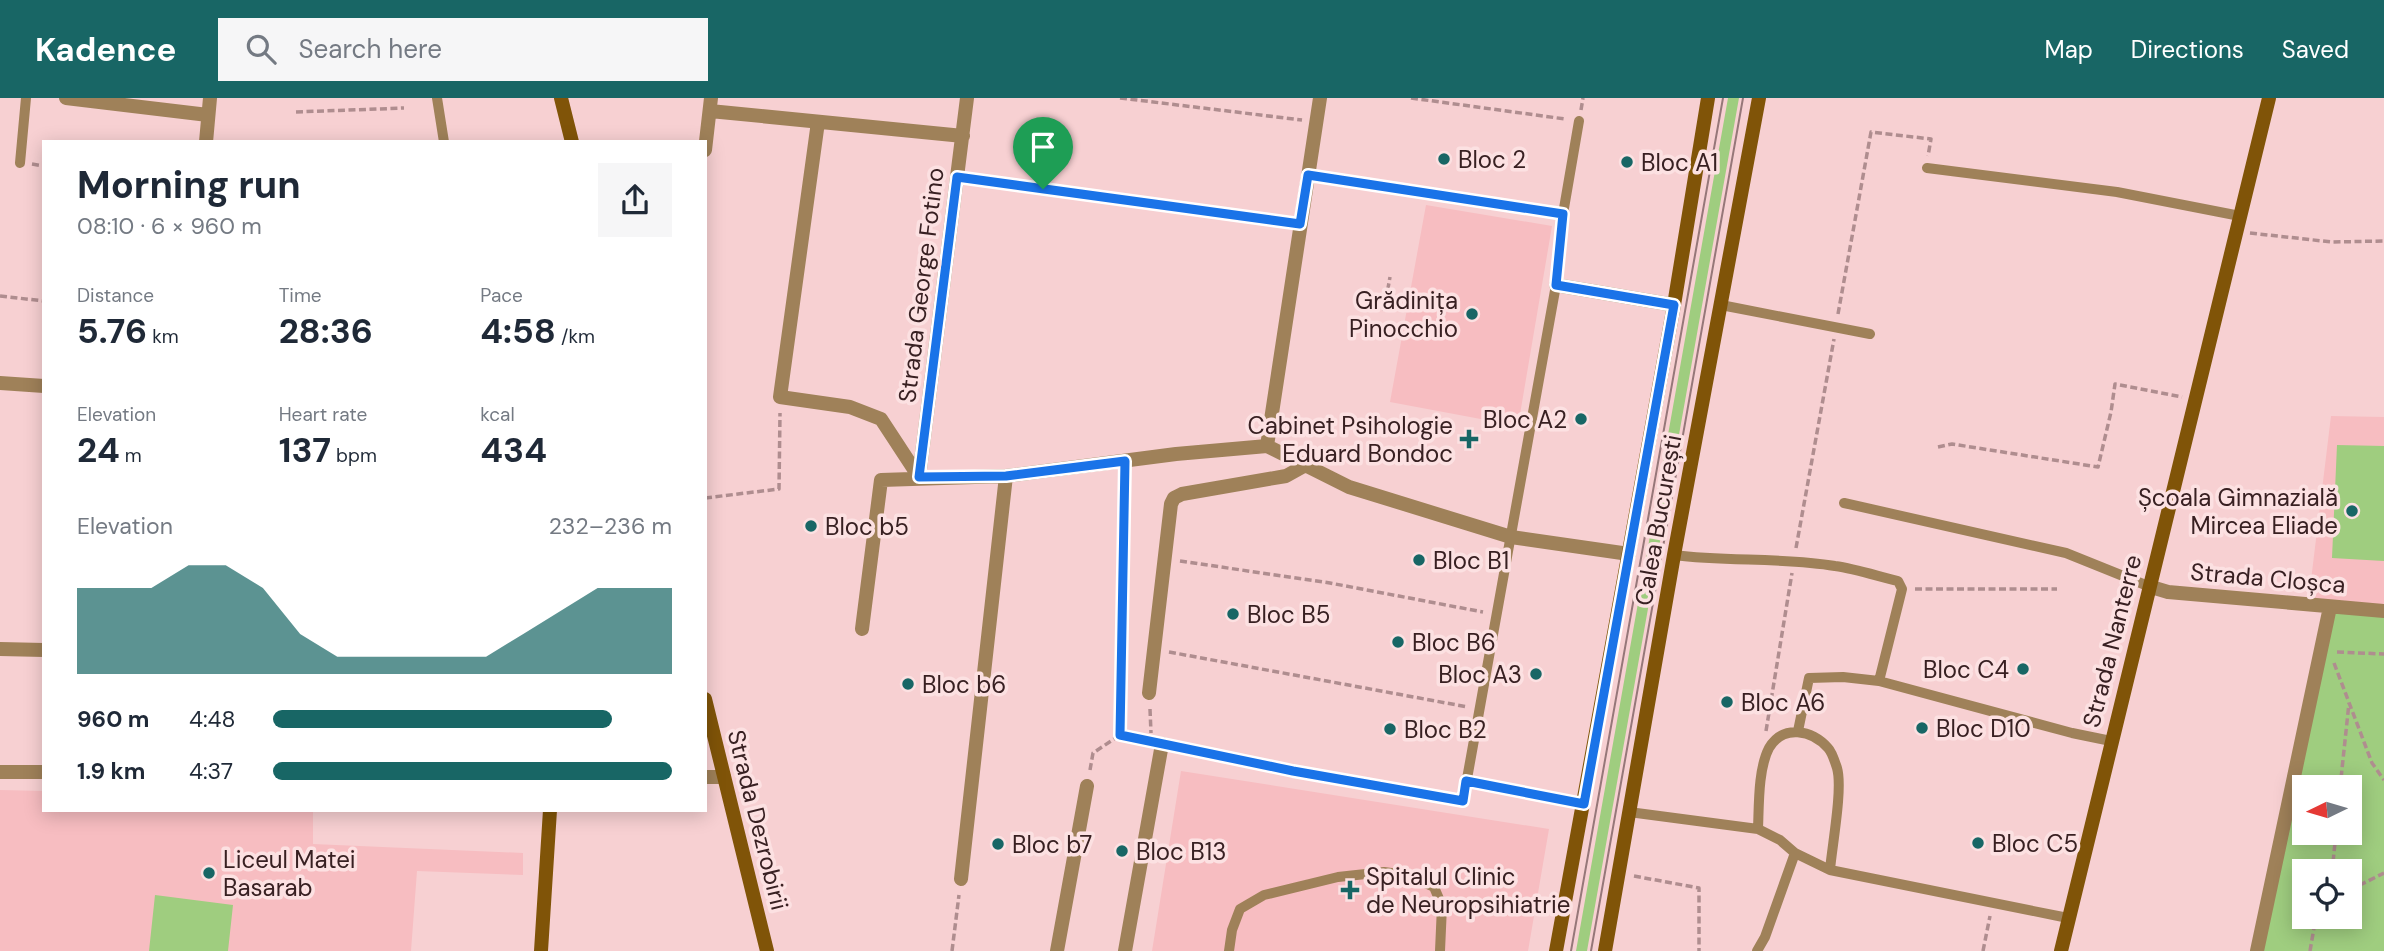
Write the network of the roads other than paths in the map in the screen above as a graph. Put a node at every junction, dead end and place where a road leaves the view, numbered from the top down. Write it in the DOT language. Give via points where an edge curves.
graph roads {
  1 [pos="26,98"];
  2 [pos="66,98"];
  3 [pos="210,98"];
  4 [pos="437,98"];
  5 [pos="561,98"];
  6 [pos="967,98"];
  7 [pos="1320,98"];
  8 [pos="1708,98"];
  9 [pos="1759,98"];
  10 [pos="2269,98"];
  11 [pos="711,105"];
  12 [pos="208,115"];
  13 [pos="1579,121"];
  14 [pos="818,122"];
  15 [pos="963,135"];
  16 [pos="206,140"];
  17 [pos="444,140"];
  18 [pos="572,140"];
  19 [pos="706,140"];
  20 [pos="20,163"];
  21 [pos="1927,168"];
  22 [pos="1308,175"];
  23 [pos="1563,214"];
  24 [pos="2240,216"];
  25 [pos="1556,285"];
  26 [pos="1721,304"];
  27 [pos="1674,305"];
  28 [pos="1870,334"];
  29 [pos="0,383"];
  30 [pos="42,386"];
  31 [pos="1267,446"];
  32 [pos="1304,466"];
  33 [pos="1006,476"];
  34 [pos="919,477"];
  35 [pos="1844,503"];
  36 [pos="1511,537"];
  37 [pos="1629,554"];
  38 [pos="1674,555"];
  39 [pos="2148,586"];
  40 [pos="2330,607"];
  41 [pos="2384,611"];
  42 [pos="862,629"];
  43 [pos="0,649"];
  44 [pos="42,650"];
  45 [pos="1879,681"];
  46 [pos="1149,692"];
  47 [pos="707,707"];
  48 [pos="1798,731"];
  49 [pos="2111,741"];
  50 [pos="1162,744"];
  51 [pos="0,772"];
  52 [pos="42,772"];
  53 [pos="707,777"];
  54 [pos="724,777"];
  55 [pos="1087,786"];
  56 [pos="1463,801"];
  57 [pos="550,812"];
  58 [pos="1629,812"];
  59 [pos="1758,829"];
  60 [pos="1794,853"];
  61 [pos="1830,870"];
  62 [pos="961,879"];
  63 [pos="2068,918"];
  64 [pos="541,951"];
  65 [pos="768,951"];
  66 [pos="1057,951"];
  67 [pos="1125,951"];
  68 [pos="1228,951"];
  69 [pos="1440,951"];
  70 [pos="1556,951"];
  71 [pos="1605,951"];
  72 [pos="1757,951"];
  73 [pos="2061,951"];
  74 [pos="2257,951"];
  1 -- 20 [label="lane"];
  2 -- 12 [label="street"];
  3 -- 12 [label="street"];
  4 -- 17 [label="lane"];
  5 -- 18 [label="main road"];
  6 -- 15 [label="street, Strada George Fotino"];
  7 -- 22 [label="street"];
  8 -- 27 [label="main road, Calea București"];
  9 -- 26 [label="main road, Calea București"];
  10 -- 24 [label="main road, Strada Nanterre"];
  11 -- 14 [label="street"];
  11 -- 19 [label="street"];
  12 -- 16 [label="street"];
  13 -- 23 [label="lane"];
  14 -- 15 [label="street"];
  14 -- 34 [label="street" via="780,397 850,407 881,419"];
  15 -- 34 [label="street, Strada George Fotino"];
  21 -- 24 [label="lane" via="2116,192"];
  22 -- 23 [label="lane"];
  22 -- 31 [label="street"];
  23 -- 25 [label="lane"];
  24 -- 39 [label="main road, Strada Nanterre"];
  25 -- 27 [label="street"];
  25 -- 36 [label="lane"];
  26 -- 28 [label="lane"];
  26 -- 38 [label="main road, Calea București"];
  27 -- 37 [label="main road, Calea București"];
  29 -- 30 [label="street"];
  31 -- 32 [label="street"];
  31 -- 33 [label="street"];
  32 -- 36 [label="street" via="1349,487"];
  32 -- 46 [label="street" via="1286,476 1174,498"];
  33 -- 34 [label="street"];
  33 -- 62 [label="street"];
  34 -- 42 [label="street" via="881,480"];
  35 -- 39 [label="lane" via="2066,553"];
  36 -- 37 [label="street"];
  36 -- 56 [label="lane"];
  37 -- 70 [label="main road, Calea București"];
  38 -- 45 [label="lane" via="1794,561 1898,581 1902,589"];
  38 -- 58 [label="main road, Calea București"];
  39 -- 40 [label="street, Strada Cloșca" via="2168,592"];
  39 -- 49 [label="main road, Strada Nanterre"];
  40 -- 41 [label="street, Strada Cloșca"];
  40 -- 74 [label="street"];
  43 -- 44 [label="street"];
  45 -- 48 [label="lane" via="1809,678"];
  45 -- 49 [label="lane"];
  47 -- 54 [label="main road, Strada Dezrobirii"];
  48 -- 59 [label="lane" via="1782,734 1770,748 1762,778"];
  48 -- 61 [label="lane" via="1830,749 1838,770"];
  49 -- 63 [label="main road, Strada Nanterre"];
  50 -- 67 [label="street"];
  51 -- 52 [label="street"];
  53 -- 54 [label="street"];
  54 -- 65 [label="main road, Strada Dezrobirii"];
  55 -- 66 [label="street"];
  57 -- 64 [label="main road"];
  58 -- 59 [label="lane"];
  58 -- 71 [label="main road, Calea București"];
  59 -- 60 [label="lane"];
  60 -- 61 [label="lane"];
  60 -- 72 [label="lane"];
  61 -- 63 [label="lane"];
  63 -- 73 [label="main road, Strada Nanterre"];
  68 -- 69 [label="lane" via="1240,909 1265,895 1338,877 1384,872 1434,887 1442,906"];
}
